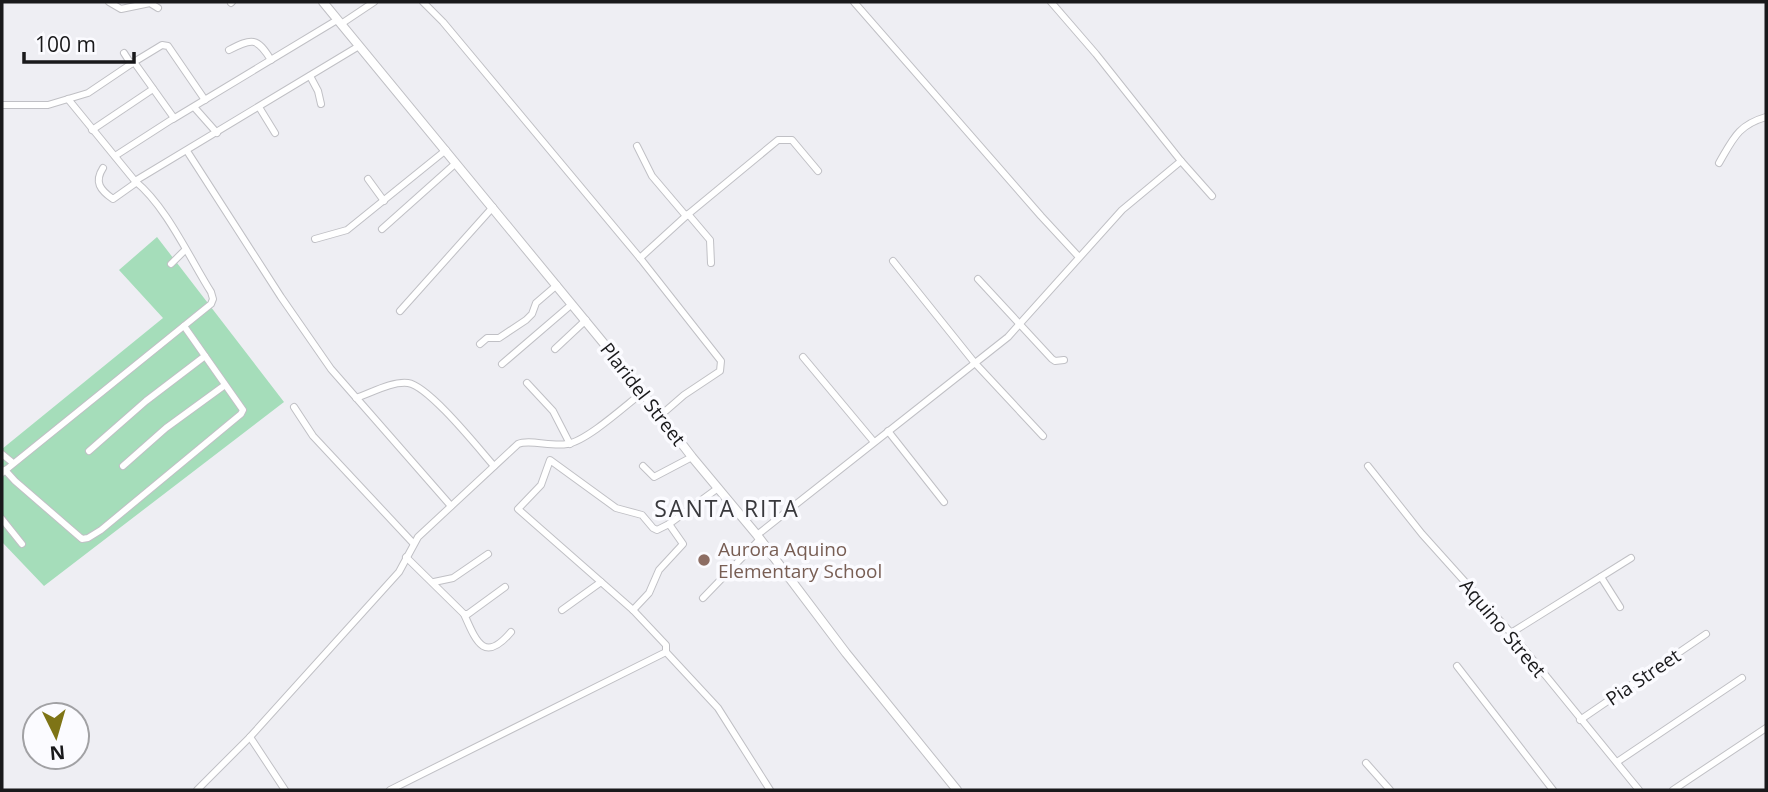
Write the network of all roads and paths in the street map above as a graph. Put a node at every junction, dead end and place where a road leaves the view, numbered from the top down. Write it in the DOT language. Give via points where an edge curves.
graph roads {
  1 [pos="109,2"];
  2 [pos="323,2"];
  3 [pos="374,2"];
  4 [pos="423,2"];
  5 [pos="853,2"];
  6 [pos="1051,2"];
  7 [pos="158,8"];
  8 [pos="339,22"];
  9 [pos="359,46"];
  10 [pos="229,50"];
  11 [pos="124,53"];
  12 [pos="271,60"];
  13 [pos="132,63"];
  14 [pos="310,76"];
  15 [pos="153,89"];
  16 [pos="68,99"];
  17 [pos="205,100"];
  18 [pos="321,104"];
  19 [pos="2,105"];
  20 [pos="194,107"];
  21 [pos="259,107"];
  22 [pos="1766,117"];
  23 [pos="173,119"];
  24 [pos="92,130"];
  25 [pos="217,133"];
  26 [pos="275,133"];
  27 [pos="637,146"];
  28 [pos="446,150"];
  29 [pos="187,151"];
  30 [pos="115,156"];
  31 [pos="1181,161"];
  32 [pos="456,163"];
  33 [pos="1719,163"];
  34 [pos="103,168"];
  35 [pos="818,171"];
  36 [pos="368,180"];
  37 [pos="136,181"];
  38 [pos="1212,196"];
  39 [pos="384,201"];
  40 [pos="493,207"];
  41 [pos="687,215"];
  42 [pos="382,229"];
  43 [pos="315,239"];
  44 [pos="185,250"];
  45 [pos="1078,256"];
  46 [pos="640,258"];
  47 [pos="893,261"];
  48 [pos="710,263"];
  49 [pos="172,264"];
  50 [pos="978,279"];
  51 [pos="557,285"];
  52 [pos="572,304"];
  53 [pos="400,311"];
  54 [pos="586,320"];
  55 [pos="1018,325"];
  56 [pos="184,326"];
  57 [pos="480,344"];
  58 [pos="555,349"];
  59 [pos="205,356"];
  60 [pos="803,357"];
  61 [pos="1064,360"];
  62 [pos="974,362"];
  63 [pos="502,364"];
  64 [pos="527,383"];
  65 [pos="225,385"];
  66 [pos="643,392"];
  67 [pos="356,398"];
  68 [pos="294,407"];
  69 [pos="661,415"];
  70 [pos="888,431"];
  71 [pos="1043,436"];
  72 [pos="874,442"];
  73 [pos="570,444"];
  74 [pos="550,446"];
  75 [pos="89,451"];
  76 [pos="2,454"];
  77 [pos="692,457"];
  78 [pos="550,460"];
  79 [pos="13,463"];
  80 [pos="123,466"];
  81 [pos="494,466"];
  82 [pos="643,466"];
  83 [pos="1368,466"];
  84 [pos="3,471"];
  85 [pos="718,488"];
  86 [pos="944,502"];
  87 [pos="451,506"];
  88 [pos="2,519"];
  89 [pos="670,524"];
  90 [pos="760,539"];
  91 [pos="413,543"];
  92 [pos="22,544"];
  93 [pos="488,554"];
  94 [pos="406,556"];
  95 [pos="1631,558"];
  96 [pos="1601,577"];
  97 [pos="434,582"];
  98 [pos="601,582"];
  99 [pos="505,587"];
  100 [pos="703,598"];
  101 [pos="1620,607"];
  102 [pos="562,610"];
  103 [pos="633,610"];
  104 [pos="464,614"];
  105 [pos="511,632"];
  106 [pos="1511,633"];
  107 [pos="1706,634"];
  108 [pos="666,652"];
  109 [pos="1457,666"];
  110 [pos="1742,678"];
  111 [pos="1580,720"];
  112 [pos="1766,728"];
  113 [pos="250,737"];
  114 [pos="1617,762"];
  115 [pos="1366,763"];
  116 [pos="197,790"];
  117 [pos="285,790"];
  118 [pos="390,790"];
  119 [pos="770,790"];
  120 [pos="957,790"];
  121 [pos="1390,790"];
  122 [pos="1553,790"];
  123 [pos="1639,790"];
  124 [pos="1674,790"];
  1 -- 7 [label="street" via="121,9 150,3"];
  2 -- 8 [label="street, Plaridel Street"];
  3 -- 8 [label="street"];
  4 -- 46 [label="street"];
  5 -- 45 [label="street"];
  6 -- 31 [label="street"];
  8 -- 9 [label="street, Plaridel Street"];
  8 -- 12 [label="street"];
  9 -- 14 [label="street"];
  9 -- 28 [label="street, Plaridel Street"];
  10 -- 12 [label="street" via="255,41"];
  11 -- 13 [label="street"];
  12 -- 17 [label="street"];
  13 -- 15 [label="street"];
  13 -- 16 [label="street" via="88,93"];
  13 -- 17 [label="street" via="168,46"];
  14 -- 18 [label="street"];
  14 -- 21 [label="street"];
  15 -- 23 [label="street"];
  15 -- 24 [label="street"];
  16 -- 19 [label="street" via="48,105"];
  16 -- 24 [label="street"];
  17 -- 20 [label="street"];
  20 -- 23 [label="street"];
  20 -- 25 [label="street"];
  21 -- 25 [label="street"];
  21 -- 26 [label="street"];
  22 -- 33 [label="street" via="1750,122 1735,135"];
  23 -- 30 [label="street"];
  24 -- 30 [label="street"];
  25 -- 29 [label="street"];
  27 -- 41 [label="street" via="652,176"];
  28 -- 32 [label="street, Plaridel Street"];
  28 -- 39 [label="street"];
  29 -- 37 [label="street"];
  29 -- 67 [label="street" via="281,297"];
  30 -- 37 [label="street"];
  31 -- 38 [label="street"];
  31 -- 45 [label="street" via="1122,210"];
  32 -- 40 [label="street, Plaridel Street"];
  32 -- 42 [label="street"];
  34 -- 37 [label="street" via="97,183 113,199"];
  35 -- 41 [label="street" via="792,139 778,140"];
  36 -- 39 [label="street"];
  37 -- 44 [label="street" via="160,207"];
  39 -- 43 [label="street" via="344,232"];
  40 -- 51 [label="street, Plaridel Street"];
  40 -- 53 [label="street"];
  41 -- 46 [label="street"];
  41 -- 48 [label="street" via="710,240"];
  44 -- 49 [label="street"];
  44 -- 56 [label="street" via="213,299"];
  45 -- 55 [label="street"];
  46 -- 69 [label="street" via="722,366"];
  47 -- 62 [label="street"];
  50 -- 55 [label="street"];
  51 -- 52 [label="street, Plaridel Street"];
  51 -- 57 [label="street" via="536,303 526,320"];
  52 -- 54 [label="street, Plaridel Street"];
  52 -- 63 [label="street"];
  54 -- 58 [label="street"];
  54 -- 66 [label="street, Plaridel Street"];
  55 -- 61 [label="street" via="1052,359"];
  55 -- 62 [label="street"];
  56 -- 59 [label="street"];
  56 -- 79 [label="street"];
  59 -- 65 [label="street"];
  59 -- 75 [label="street"];
  60 -- 72 [label="street"];
  62 -- 70 [label="street"];
  62 -- 71 [label="street"];
  64 -- 73 [label="street" via="553,411"];
  65 -- 80 [label="street"];
  65 -- 84 [label="street" via="243,410 241,414 88,538 82,538"];
  66 -- 69 [label="street, Plaridel Street"];
  66 -- 73 [label="street"];
  67 -- 81 [label="street" via="391,385 412,384 425,391"];
  67 -- 87 [label="street"];
  68 -- 91 [label="street" via="313,436"];
  69 -- 77 [label="street, Plaridel Street"];
  70 -- 72 [label="street"];
  70 -- 86 [label="street"];
  72 -- 90 [label="street"];
  73 -- 74 [label="street"];
  74 -- 78 [label="street"];
  74 -- 81 [label="street" via="522,442"];
  76 -- 79 [label="street"];
  77 -- 82 [label="street" via="654,477"];
  77 -- 85 [label="street, Plaridel Street"];
  78 -- 89 [label="street" via="616,508 642,515 653,528"];
  78 -- 98 [label="street" via="541,485 518,509"];
  79 -- 84 [label="street"];
  81 -- 87 [label="street"];
  83 -- 106 [label="street, Aquino Street"];
  85 -- 89 [label="street"];
  85 -- 90 [label="street, Plaridel Street"];
  87 -- 91 [label="street"];
  88 -- 92 [label="street"];
  89 -- 103 [label="street" via="682,544"];
  90 -- 100 [label="street"];
  90 -- 120 [label="street, Plaridel Street"];
  91 -- 94 [label="street"];
  93 -- 97 [label="street" via="453,578"];
  94 -- 97 [label="street"];
  94 -- 113 [label="street" via="399,572"];
  95 -- 96 [label="street"];
  96 -- 101 [label="street"];
  96 -- 106 [label="street"];
  97 -- 104 [label="street"];
  98 -- 102 [label="street"];
  98 -- 103 [label="street"];
  99 -- 104 [label="street"];
  103 -- 108 [label="street" via="666,645"];
  104 -- 105 [label="street" via="483,647 501,644"];
  106 -- 111 [label="street, Aquino Street"];
  107 -- 111 [label="street, Pia Street"];
  108 -- 118 [label="street"];
  108 -- 119 [label="street" via="718,708"];
  109 -- 122 [label="street"];
  110 -- 114 [label="street"];
  111 -- 114 [label="street, Aquino Street"];
  112 -- 124 [label="street"];
  113 -- 116 [label="street"];
  113 -- 117 [label="street"];
  114 -- 123 [label="street, Aquino Street"];
  115 -- 121 [label="street"];
}
